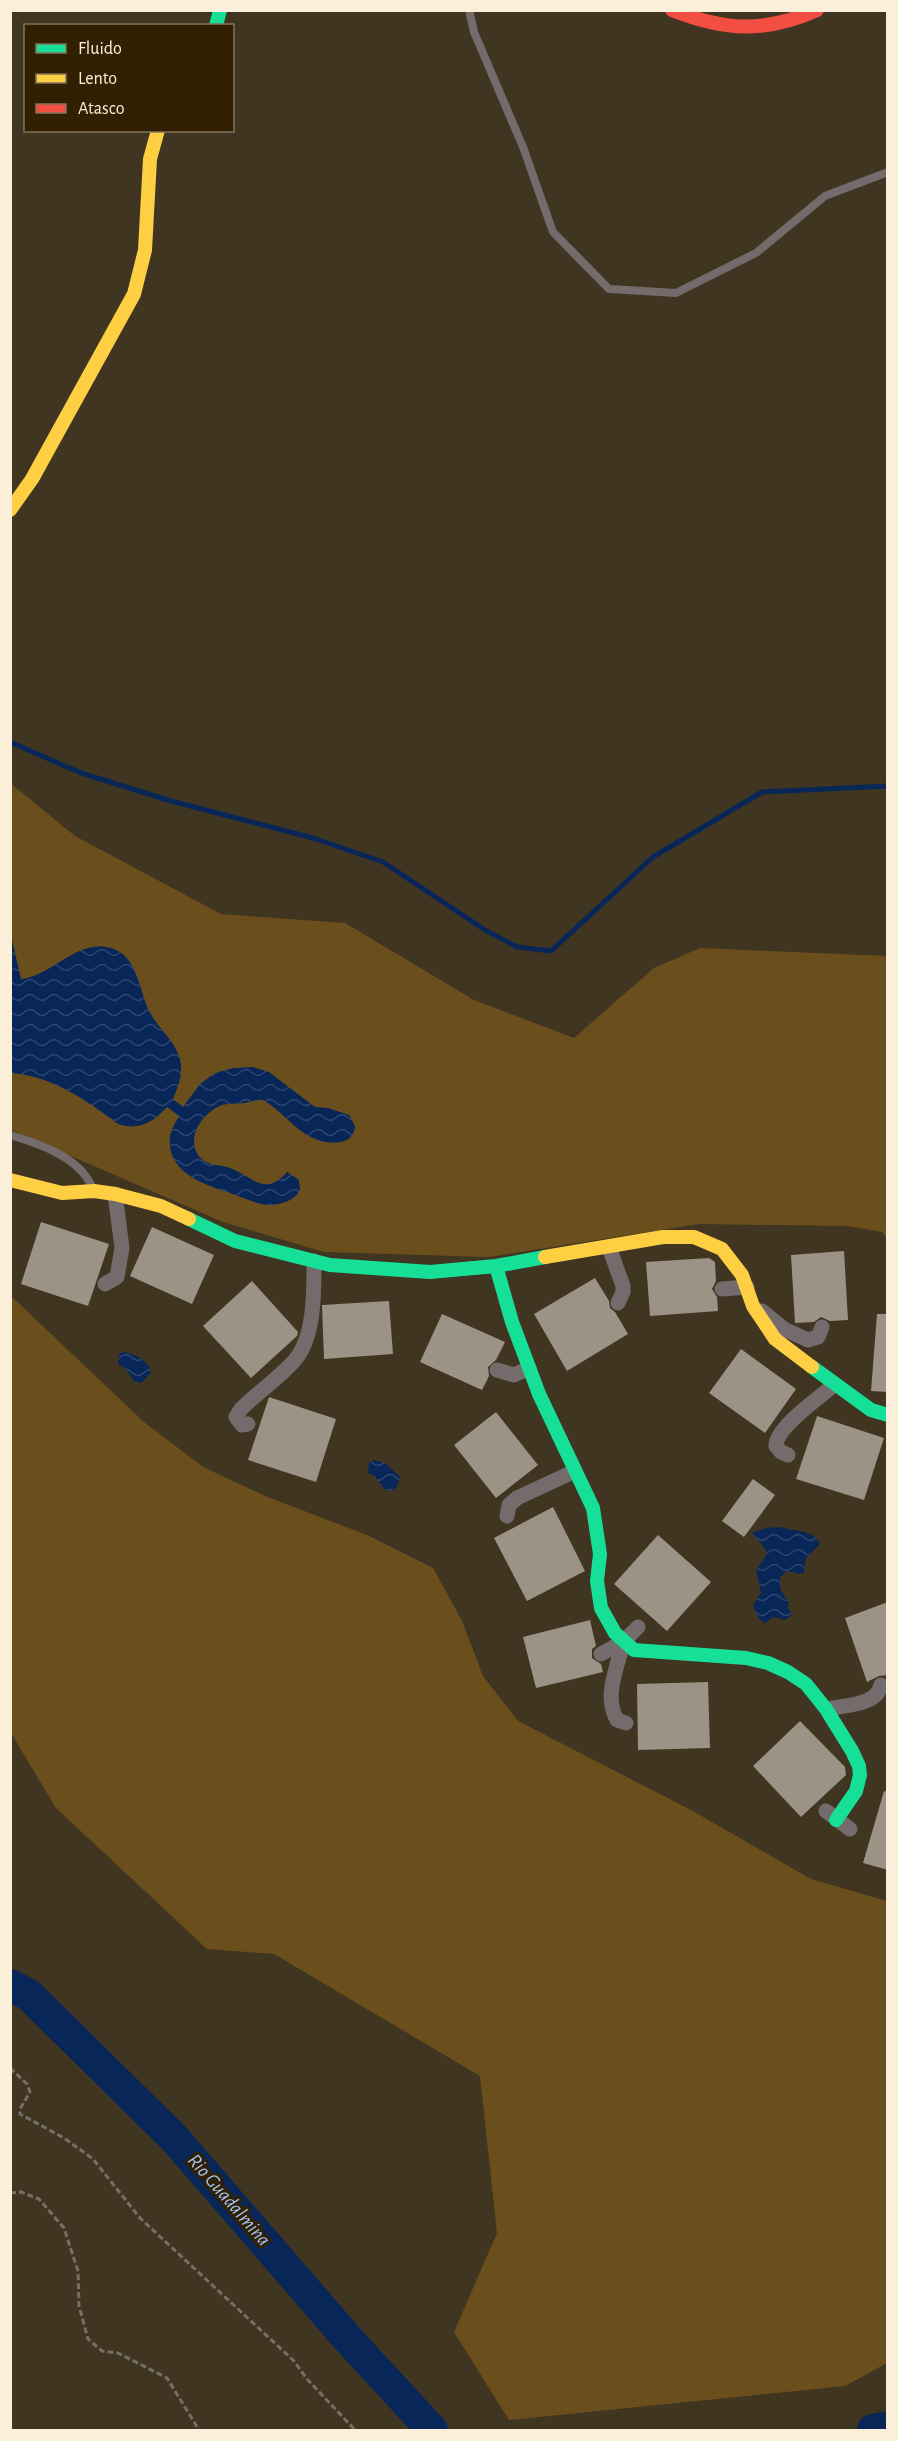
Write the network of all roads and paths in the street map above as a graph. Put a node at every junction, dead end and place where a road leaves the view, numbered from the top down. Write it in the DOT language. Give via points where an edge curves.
graph roads {
  1 [pos="469,10"];
  2 [pos="672,10"];
  3 [pos="817,10"];
  4 [pos="157,132"];
  5 [pos="888,172"];
  6 [pos="10,510"];
  7 [pos="10,1135"];
  8 [pos="10,1180"];
  9 [pos="94,1191"];
  10 [pos="115,1194"];
  11 [pos="609,1247"];
  12 [pos="315,1261"];
  13 [pos="496,1266"];
  14 [pos="105,1284"];
  15 [pos="747,1287"];
  16 [pos="722,1289"];
  17 [pos="618,1303"];
  18 [pos="753,1306"];
  19 [pos="822,1327"];
  20 [pos="530,1368"];
  21 [pos="497,1370"];
  22 [pos="834,1385"];
  23 [pos="888,1415"];
  24 [pos="248,1424"];
  25 [pos="788,1455"];
  26 [pos="575,1471"];
  27 [pos="507,1516"];
  28 [pos="638,1627"];
  29 [pos="623,1642"];
  30 [pos="601,1654"];
  31 [pos="881,1685"];
  32 [pos="827,1709"];
  33 [pos="626,1723"];
  34 [pos="831,1816"];
  35 [pos="850,1829"];
  36 [pos="10,2068"];
  37 [pos="10,2193"];
  38 [pos="199,2430"];
  39 [pos="355,2430"];
  1 -- 5 [label="lane" via="474,32 523,147 553,232 609,289 676,293 756,253 825,196"];
  2 -- 3 [label="street" via="698,22 737,28 774,27"];
  4 -- 6 [label="street" via="150,159 145,250 134,294 32,479"];
  7 -- 9 [label="lane" via="71,1161 87,1176"];
  8 -- 9 [label="street" via="62,1193"];
  9 -- 10 [label="street"];
  10 -- 12 [label="street" via="161,1206 235,1241"];
  10 -- 14 [label="street" via="124,1259 117,1277"];
  11 -- 13 [label="street"];
  11 -- 15 [label="street" via="694,1237 722,1249"];
  11 -- 17 [label="street" via="623,1286"];
  12 -- 13 [label="street" via="430,1272"];
  12 -- 24 [label="street" via="312,1340 296,1360 275,1373 236,1417 242,1425"];
  13 -- 20 [label="street"];
  15 -- 16 [label="street"];
  15 -- 18 [label="street"];
  18 -- 19 [label="street" via="784,1329 808,1340 818,1337"];
  18 -- 22 [label="street" via="775,1339"];
  20 -- 21 [label="street" via="514,1375"];
  20 -- 26 [label="street"];
  22 -- 23 [label="street" via="871,1410"];
  22 -- 25 [label="street" via="783,1424 776,1442 781,1452"];
  26 -- 27 [label="street" via="515,1495"];
  26 -- 29 [label="street" via="593,1508 600,1554 597,1581 601,1608"];
  28 -- 29 [label="street"];
  29 -- 30 [label="street"];
  29 -- 32 [label="street" via="634,1650 741,1658 779,1667 806,1684"];
  29 -- 33 [label="street" via="611,1692 615,1717"];
  31 -- 32 [label="street" via="873,1699"];
  32 -- 34 [label="street" via="854,1753 861,1778 858,1790"];
  34 -- 35 [label="street"];
  36 -- 39 [label="path" via="30,2092 20,2114 93,2159 140,2218 294,2361"];
  37 -- 38 [label="path" via="21,2192 39,2199 64,2228 78,2271 79,2306 88,2339 102,2350 118,2353 167,2378"];
}
